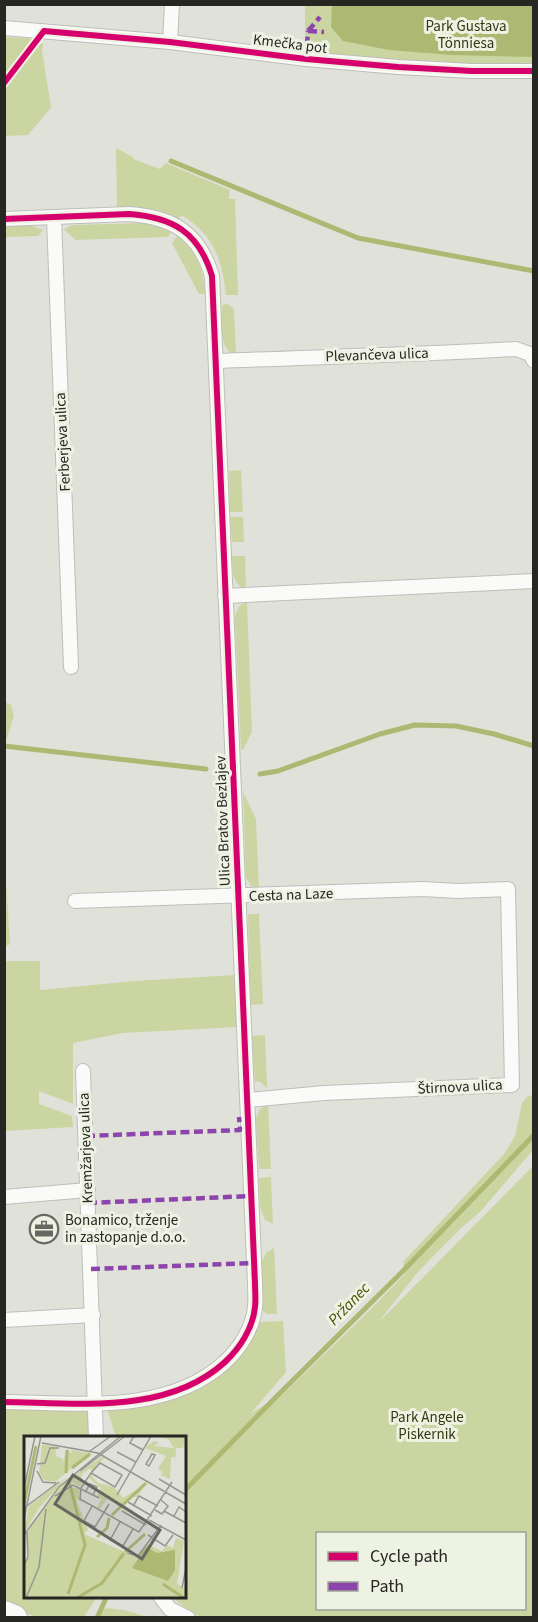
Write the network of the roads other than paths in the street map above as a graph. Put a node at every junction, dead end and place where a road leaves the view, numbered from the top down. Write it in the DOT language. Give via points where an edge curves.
graph roads {
  1 [pos="172,4"];
  2 [pos="4,28"];
  3 [pos="170,42"];
  4 [pos="534,71"];
  5 [pos="54,218"];
  6 [pos="4,219"];
  7 [pos="216,361"];
  8 [pos="534,361"];
  9 [pos="534,581"];
  10 [pos="225,596"];
  11 [pos="72,667"];
  12 [pos="508,889"];
  13 [pos="238,896"];
  14 [pos="75,901"];
  15 [pos="83,1071"];
  16 [pos="248,1100"];
  17 [pos="88,1190"];
  18 [pos="4,1197"];
  19 [pos="93,1315"];
  20 [pos="4,1320"];
  21 [pos="4,1402"];
  22 [pos="96,1404"];
  23 [pos="96,1436"];
  24 [pos="162,1598"];
  25 [pos="4,1614"];
  26 [pos="14,1617"];
  27 [pos="188,1617"];
  1 -- 3 [label="street"];
  2 -- 3 [label="street, Kmečka pot"];
  3 -- 4 [label="street, Kmečka pot" via="398,67"];
  5 -- 6 [label="street, Ulica Bratov Bezlajev"];
  5 -- 7 [label="street, Ulica Bratov Bezlajev" via="148,215 172,223 188,234 202,250 212,276"];
  5 -- 11 [label="street, Ferberjeva ulica"];
  7 -- 8 [label="street, Plevančeva ulica" via="516,349 530,354"];
  7 -- 10 [label="street, Ulica Bratov Bezlajev"];
  9 -- 10 [label="street"];
  10 -- 13 [label="street, Ulica Bratov Bezlajev"];
  12 -- 13 [label="street, Cesta na Laze"];
  12 -- 16 [label="street, Štirnova ulica" via="512,1085"];
  13 -- 14 [label="street, Cesta na Laze"];
  13 -- 16 [label="street, Ulica Bratov Bezlajev"];
  15 -- 17 [label="street, Kremžarjeva ulica"];
  16 -- 22 [label="street, Ulica Bratov Bezlajev" via="255,1306 247,1334 235,1353 213,1373 182,1390"];
  17 -- 18 [label="street"];
  17 -- 19 [label="street, Kremžarjeva ulica"];
  19 -- 20 [label="street"];
  19 -- 22 [label="street, Kremžarjeva ulica"];
  21 -- 22 [label="street, Ulica Bratov Bezlajev"];
  22 -- 23 [label="street"];
  24 -- 27 [label="street" via="170,1609"];
  25 -- 26 [label="highway"];
}
